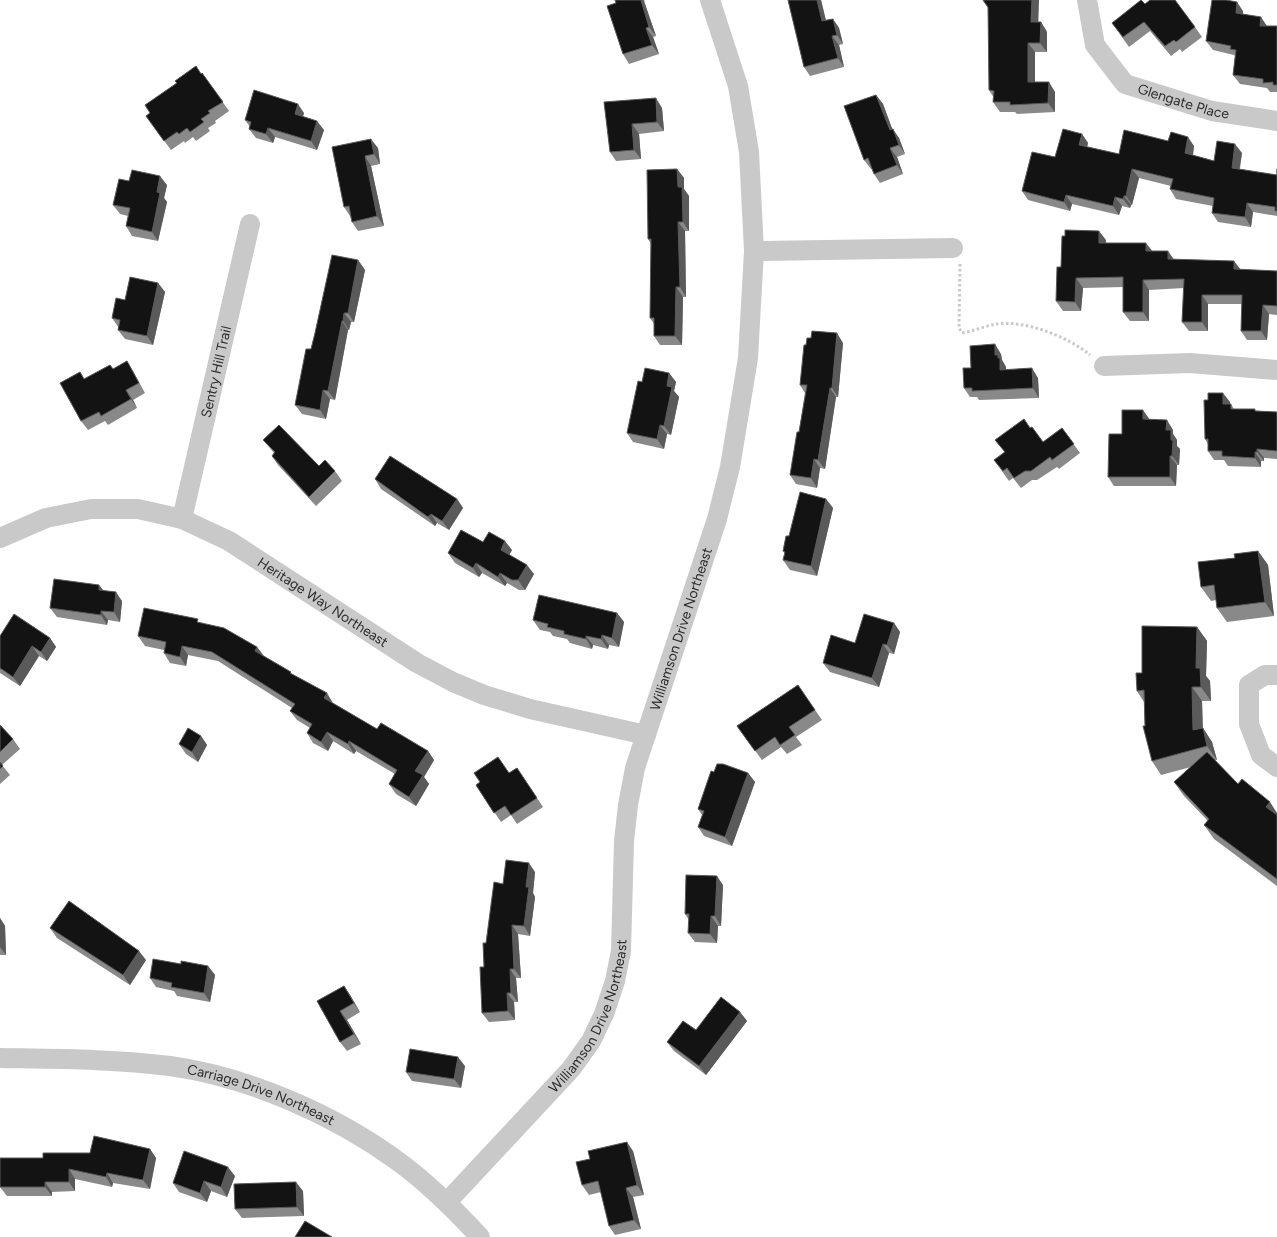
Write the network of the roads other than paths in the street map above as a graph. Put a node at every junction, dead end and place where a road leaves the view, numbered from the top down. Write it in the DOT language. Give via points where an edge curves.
graph roads {
  1 [pos="710,0"];
  2 [pos="1087,0"];
  3 [pos="1277,121"];
  4 [pos="250,224"];
  5 [pos="953,248"];
  6 [pos="754,251"];
  7 [pos="1104,366"];
  8 [pos="1277,370"];
  9 [pos="182,519"];
  10 [pos="0,538"];
  11 [pos="1277,675"];
  12 [pos="646,735"];
  13 [pos="1277,767"];
  14 [pos="0,1058"];
  15 [pos="447,1202"];
  16 [pos="480,1237"];
  1 -- 6 [label="street, Williamson Drive Northeast" via="738,86 749,152"];
  2 -- 3 [label="street, Glengate Place" via="1095,46 1124,84 1212,111"];
  4 -- 9 [label="street, Sentry Hill Trail"];
  5 -- 6 [label="street"];
  6 -- 12 [label="street, Williamson Drive Northeast" via="748,358 730,467 717,519"];
  7 -- 8 [label="street" via="1190,363"];
  9 -- 10 [label="street, Heritage Way Northeast" via="138,509 91,509 46,518"];
  9 -- 12 [label="street, Heritage Way Northeast" via="229,540 417,663 453,682 530,709"];
  11 -- 13 [label="street" via="1265,675 1249,685 1249,724 1261,754"];
  12 -- 15 [label="street, Williamson Drive Northeast" via="628,805 621,950 604,1014 591,1041 571,1069"];
  14 -- 15 [label="street, Carriage Drive Northeast" via="119,1061 172,1066 275,1094 340,1124 399,1162"];
  15 -- 16 [label="street, Carriage Drive Northeast"];
}
